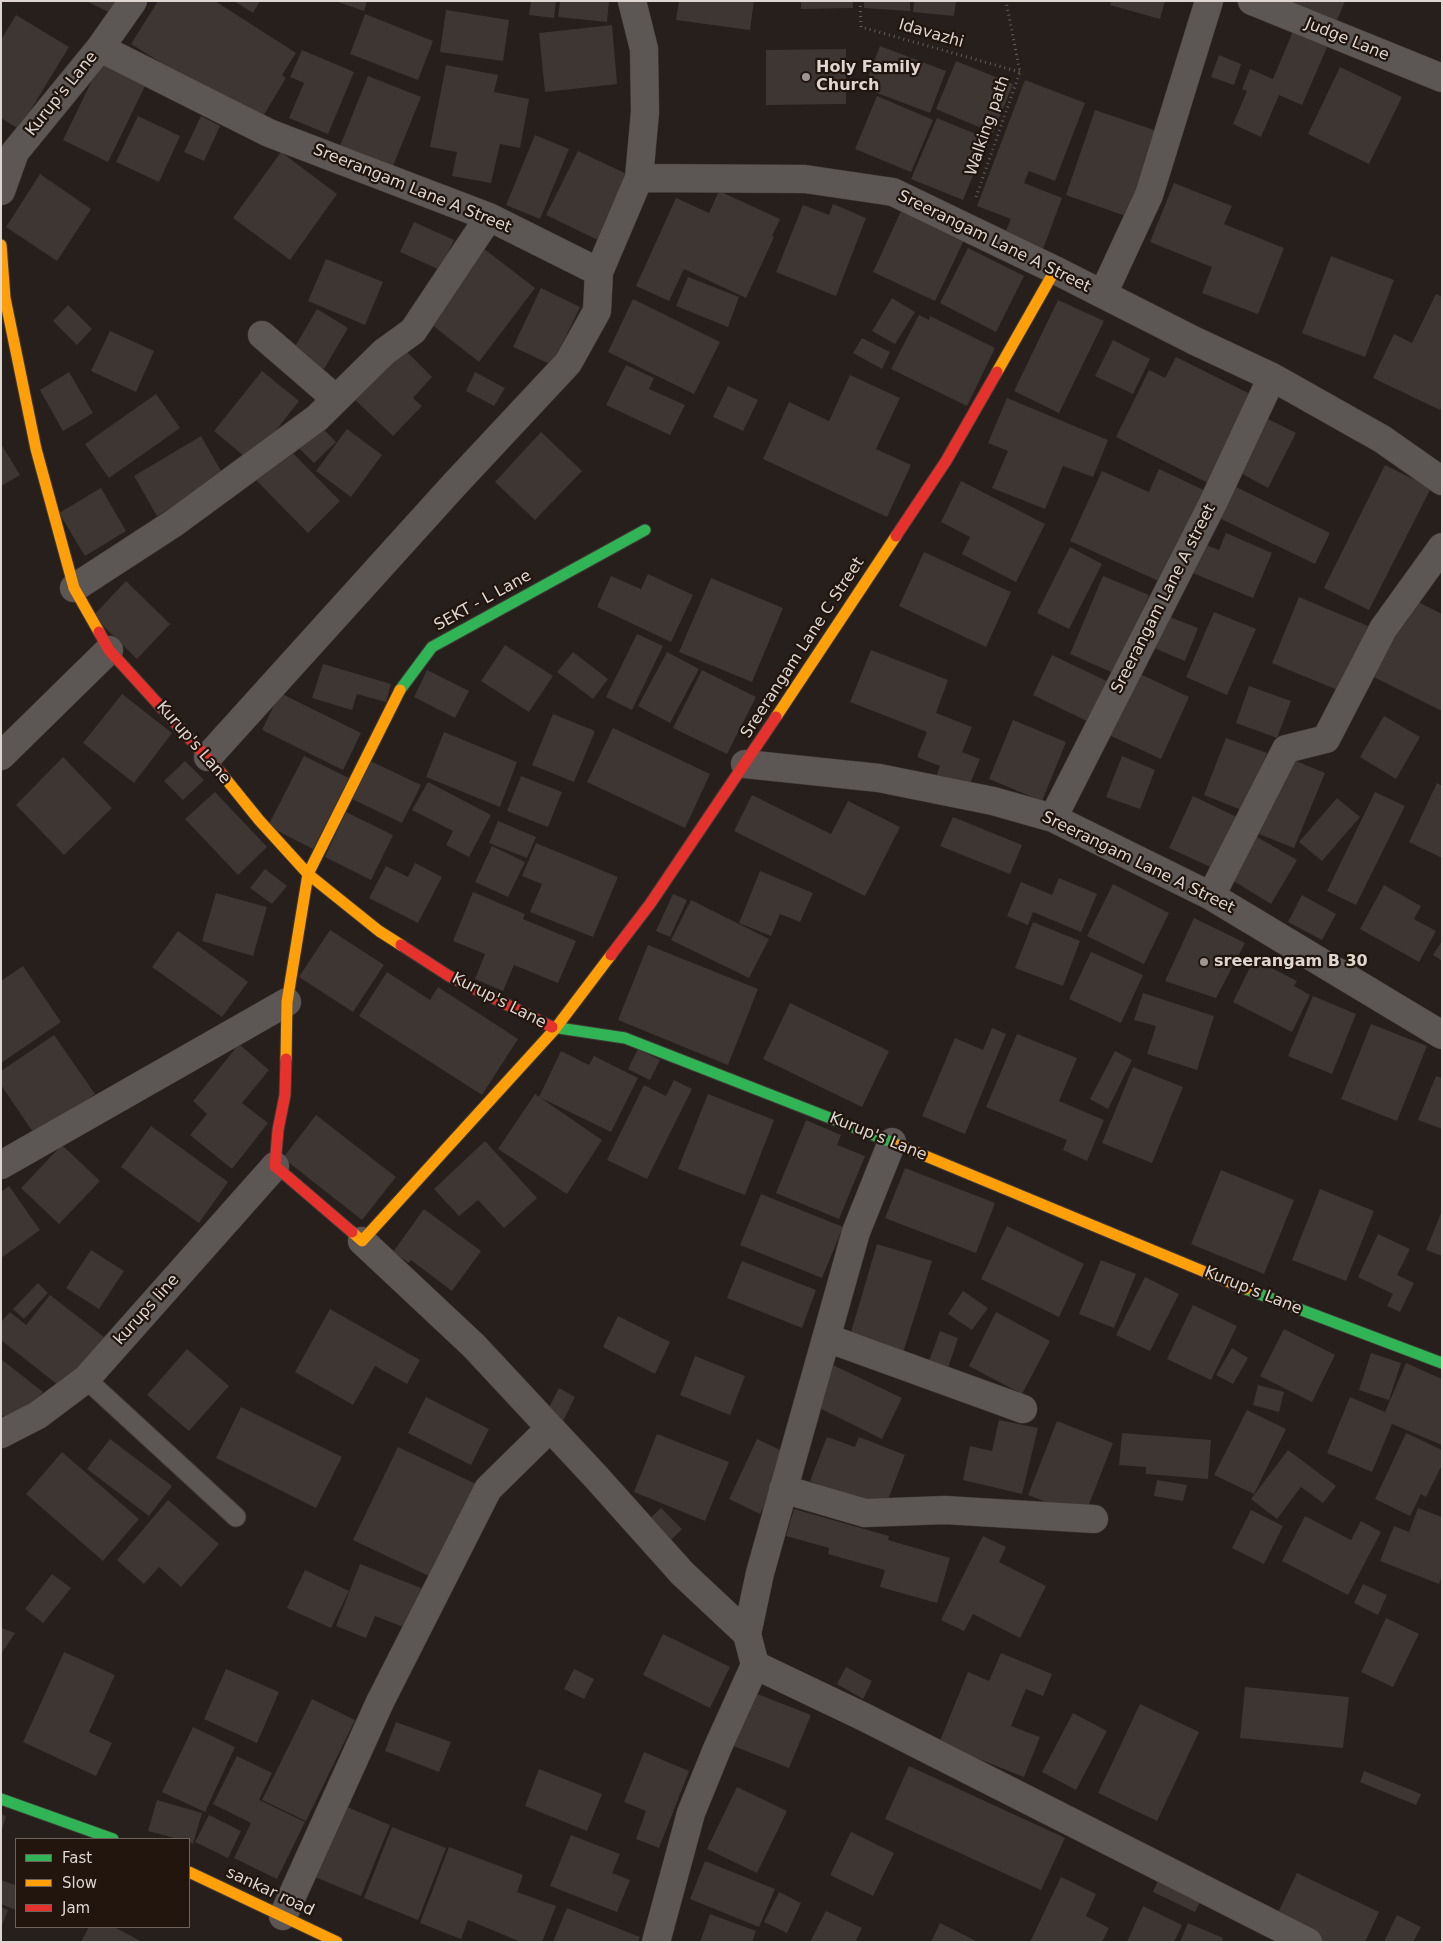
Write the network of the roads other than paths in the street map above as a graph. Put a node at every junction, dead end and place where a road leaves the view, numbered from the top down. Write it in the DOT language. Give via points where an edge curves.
graph roads {
  1 [pos="133,1"];
  2 [pos="632,1"];
  3 [pos="1208,1"];
  4 [pos="1252,1"];
  5 [pos="100,48"];
  6 [pos="1442,78"];
  7 [pos="639,178"];
  8 [pos="1,192"];
  9 [pos="489,216"];
  10 [pos="1,245"];
  11 [pos="1055,270"];
  12 [pos="599,272"];
  13 [pos="1103,294"];
  14 [pos="262,335"];
  15 [pos="1272,378"];
  16 [pos="336,399"];
  17 [pos="1442,481"];
  18 [pos="645,530"];
  19 [pos="1442,547"];
  20 [pos="74,588"];
  21 [pos="109,650"];
  22 [pos="1,756"];
  23 [pos="208,757"];
  24 [pos="745,764"];
  25 [pos="1053,818"];
  26 [pos="308,874"];
  27 [pos="1211,896"];
  28 [pos="287,1002"];
  29 [pos="555,1029"];
  30 [pos="1442,1035"];
  31 [pos="892,1142"];
  32 [pos="1,1165"];
  33 [pos="275,1166"];
  34 [pos="362,1241"];
  35 [pos="826,1338"];
  36 [pos="1442,1364"];
  37 [pos="86,1379"];
  38 [pos="1023,1409"];
  39 [pos="550,1428"];
  40 [pos="1,1434"];
  41 [pos="783,1489"];
  42 [pos="236,1517"];
  43 [pos="1094,1519"];
  44 [pos="747,1634"];
  45 [pos="755,1665"];
  46 [pos="1,1799"];
  47 [pos="110,1838"];
  48 [pos="190,1872"];
  49 [pos="283,1916"];
  50 [pos="337,1942"];
  51 [pos="656,1942"];
  52 [pos="1308,1942"];
  1 -- 5 [label="street, Kurup's Lane"];
  2 -- 7 [label="street" via="644,50 645,112"];
  3 -- 13 [label="street" via="1149,194"];
  4 -- 6 [label="street, Judge Lane"];
  5 -- 8 [label="street, Kurup's Lane" via="15,152"];
  5 -- 9 [label="street, Sreerangam Lane A Street" via="269,133"];
  7 -- 11 [label="street, Sreerangam Lane A Street" via="805,179 893,192"];
  7 -- 12 [label="street"];
  9 -- 12 [label="street, Sreerangam Lane A Street"];
  9 -- 16 [label="street" via="413,330 384,352"];
  10 -- 20 [label="street, Kurup's Lane" via="5,298 36,449"];
  11 -- 13 [label="street, Sreerangam Lane A Street"];
  11 -- 24 [label="street, Sreerangam Lane C Street" via="946,461"];
  12 -- 23 [label="street" via="597,311 568,363"];
  13 -- 15 [label="street, Sreerangam Lane A Street"];
  14 -- 16 [label="street"];
  15 -- 17 [label="street, Sreerangam Lane A Street" via="1382,439"];
  15 -- 25 [label="street, Sreerangam Lane A street" via="1213,503"];
  16 -- 20 [label="street" via="317,418 174,523"];
  18 -- 26 [label="street, SEKT - L Lane" via="432,647 402,684"];
  19 -- 27 [label="street" via="1383,629 1326,739 1286,749"];
  20 -- 21 [label="street, Kurup's Lane"];
  21 -- 22 [label="street"];
  21 -- 23 [label="street, Kurup's Lane"];
  23 -- 26 [label="street, Kurup's Lane"];
  24 -- 25 [label="street, Sreerangam Lane A Street" via="879,778 994,801"];
  24 -- 29 [label="street, Sreerangam Lane C Street" via="650,904"];
  25 -- 27 [label="street, Sreerangam Lane A Street"];
  26 -- 28 [label="street, SEKT - L Lane"];
  26 -- 29 [label="street, Kurup's Lane" via="379,931 449,976"];
  27 -- 30 [label="street, Sreerangam Lane A Street"];
  28 -- 32 [label="street"];
  28 -- 33 [label="street, SEKT - L Lane" via="285,1094"];
  29 -- 31 [label="street, Kurup's Lane" via="625,1038"];
  29 -- 34 [label="street, Sreerangam Lane C Street"];
  31 -- 35 [label="street" via="856,1232"];
  31 -- 36 [label="street, Kurup's Lane" via="1273,1300"];
  33 -- 34 [label="street"];
  33 -- 37 [label="street, kurups line"];
  34 -- 39 [label="street" via="474,1346"];
  35 -- 38 [label="street"];
  35 -- 41 [label="street"];
  37 -- 40 [label="street, kurups line" via="38,1416"];
  37 -- 42 [label="lane"];
  39 -- 44 [label="street" via="682,1573"];
  39 -- 49 [label="street" via="488,1489 380,1702"];
  41 -- 43 [label="street" via="865,1513 945,1510"];
  41 -- 44 [label="street"];
  44 -- 45 [label="street"];
  45 -- 51 [label="street" via="691,1813"];
  45 -- 52 [label="street"];
  46 -- 47 [label="street"];
  48 -- 49 [label="street, sankar road"];
  49 -- 50 [label="street, sankar road"];
}
